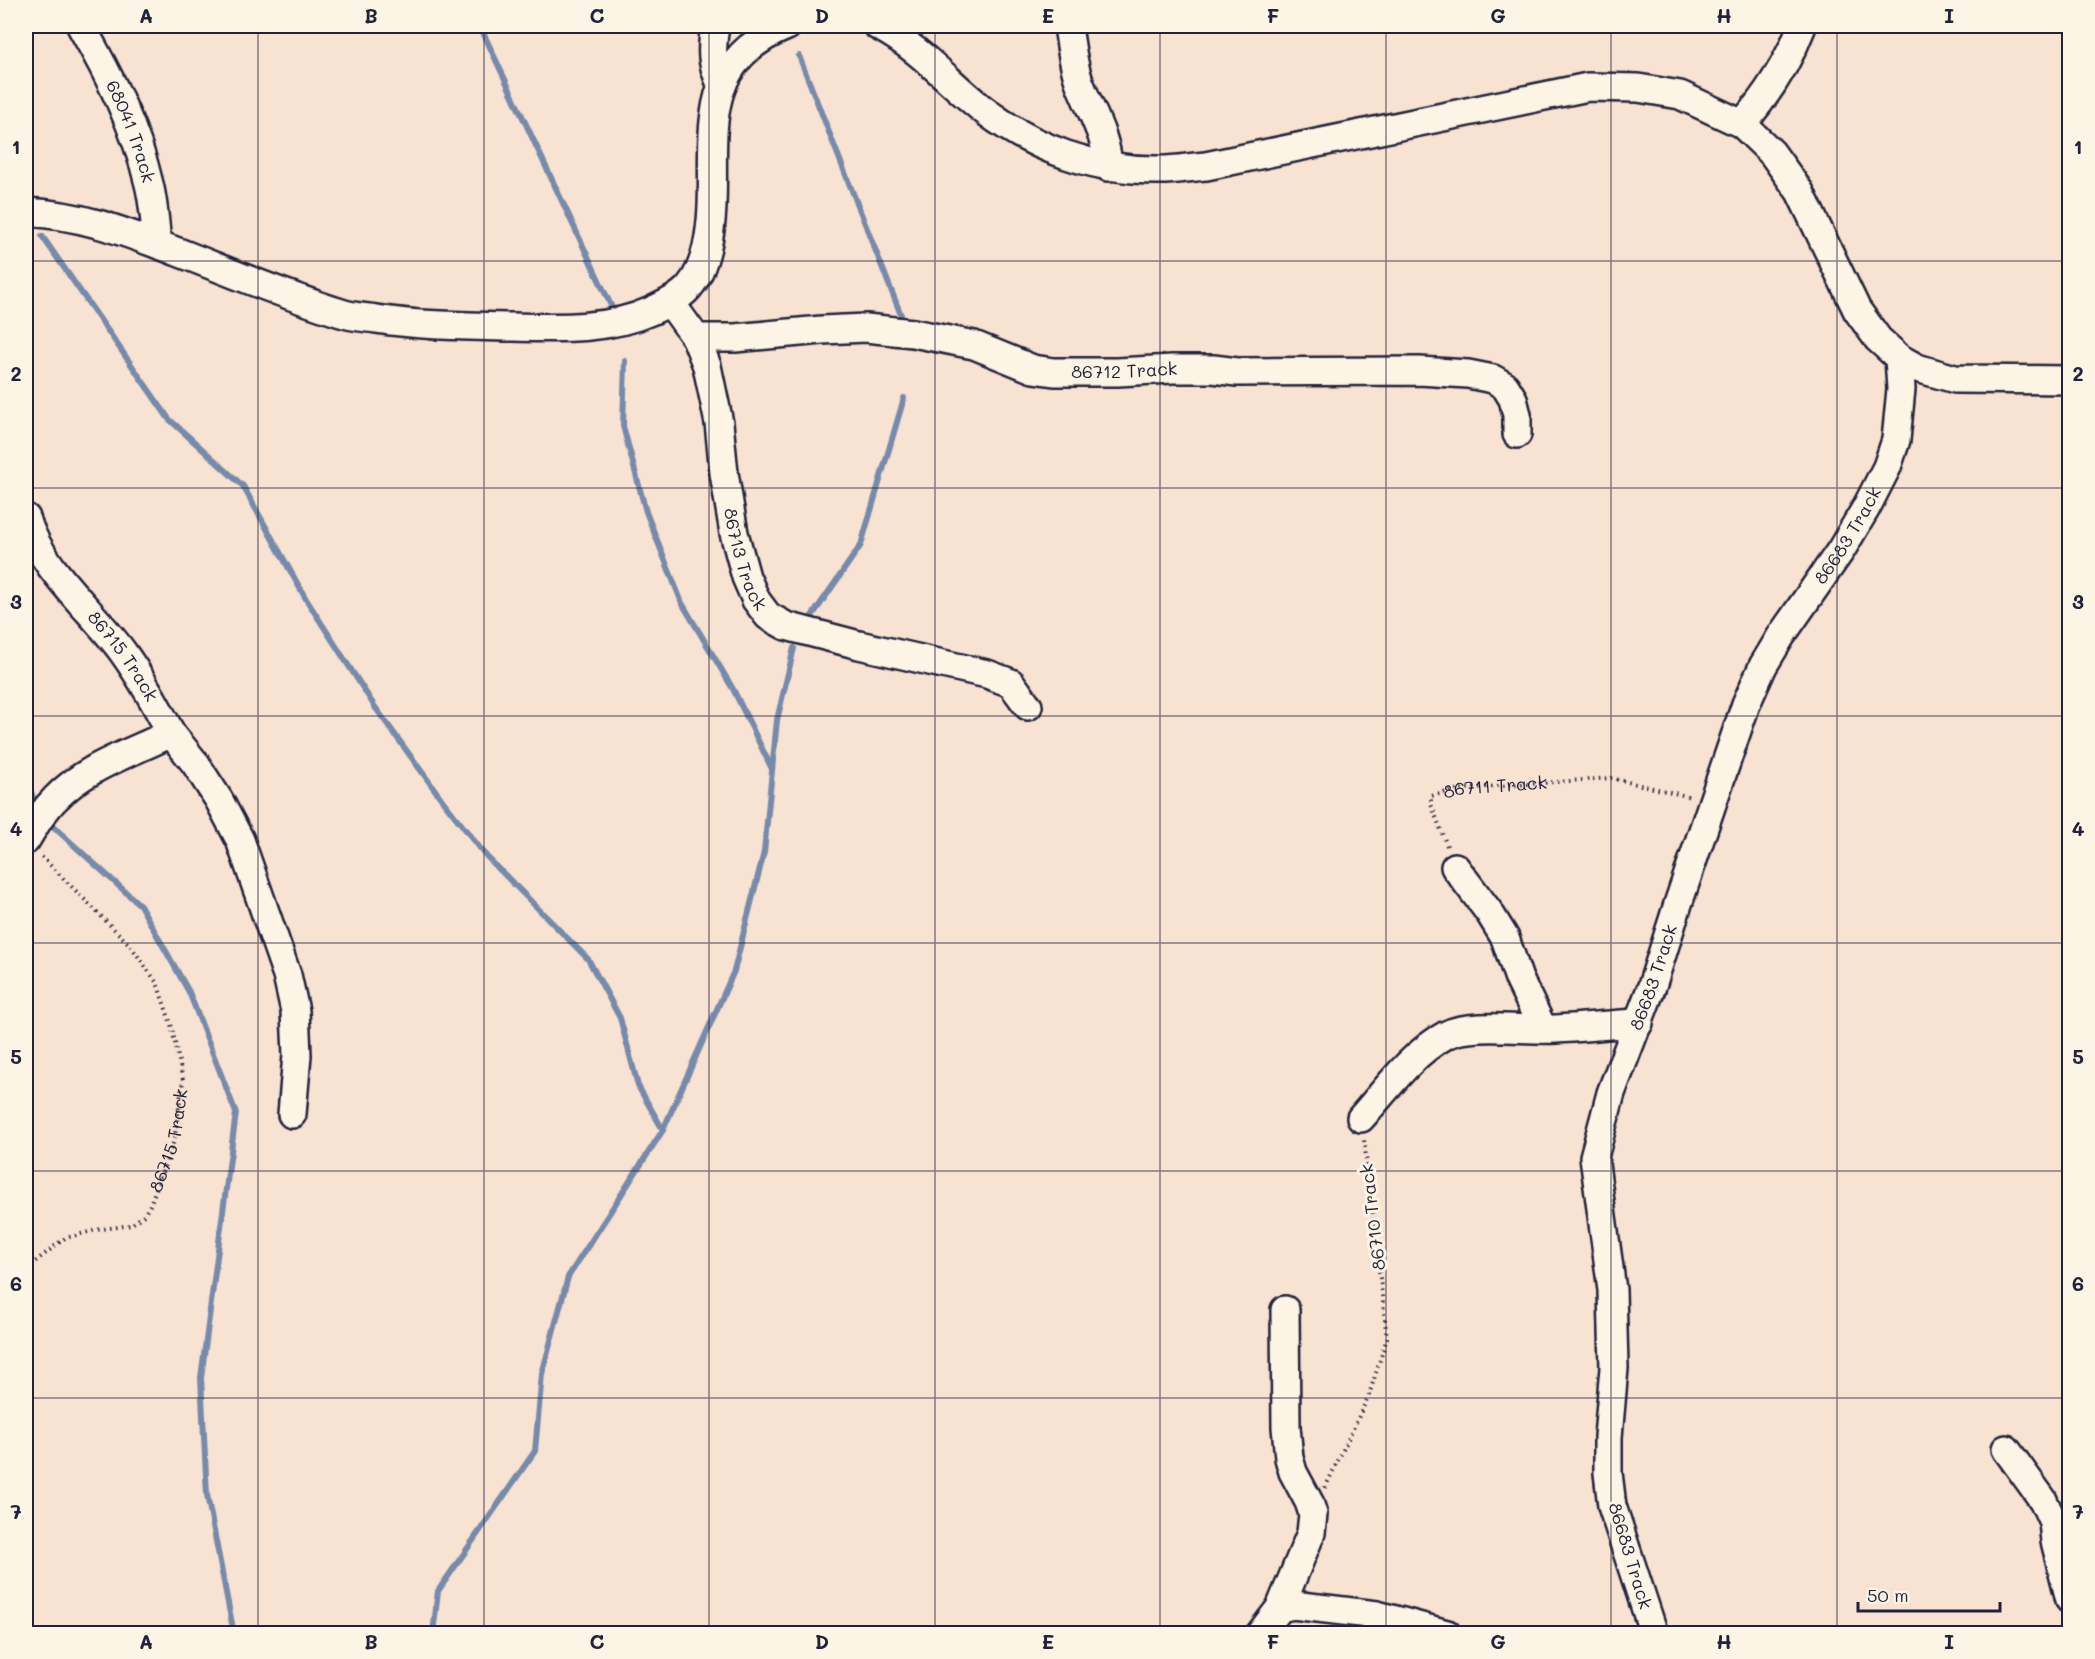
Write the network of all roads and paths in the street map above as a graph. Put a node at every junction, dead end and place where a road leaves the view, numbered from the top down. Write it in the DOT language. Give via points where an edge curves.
graph roads {
  1 [pos="81,26"];
  2 [pos="715,26"];
  3 [pos="787,26"];
  4 [pos="878,26"];
  5 [pos="1068,26"];
  6 [pos="1802,26"];
  7 [pos="722,86"];
  8 [pos="1742,124"];
  9 [pos="1108,167"];
  10 [pos="26,212"];
  11 [pos="157,244"];
  12 [pos="670,302"];
  13 [pos="696,338"];
  14 [pos="1899,358"];
  15 [pos="2070,380"];
  16 [pos="1517,434"];
  17 [pos="26,518"];
  18 [pos="1028,706"];
  19 [pos="171,733"];
  20 [pos="1712,802"];
  21 [pos="30,844"];
  22 [pos="1455,867"];
  23 [pos="1638,1023"];
  24 [pos="1543,1029"];
  25 [pos="292,1114"];
  26 [pos="1361,1118"];
  27 [pos="26,1226"];
  28 [pos="27,1268"];
  29 [pos="1285,1310"];
  30 [pos="2006,1449"];
  31 [pos="1313,1514"];
  32 [pos="2070,1600"];
  33 [pos="1280,1608"];
  34 [pos="1260,1633"];
  35 [pos="1447,1634"];
  36 [pos="1654,1634"];
  1 -- 11 [label="street, 68041 Track" via="119,99 143,159"];
  2 -- 7 [label="street" via="711,49"];
  3 -- 7 [label="street" via="754,43 736,62"];
  4 -- 9 [label="street" via="896,35 985,111 1015,131 1078,160"];
  5 -- 9 [label="street" via="1080,82 1105,141"];
  6 -- 8 [label="street" via="1780,73"];
  7 -- 12 [label="street" via="712,124 710,231 703,261 689,287"];
  8 -- 9 [label="street" via="1680,95 1638,88 1588,87 1206,166 1157,171"];
  8 -- 14 [label="street" via="1772,153 1800,192 1857,310 1878,339"];
  10 -- 11 [label="street" via="56,213 92,221"];
  11 -- 12 [label="street" via="344,314 398,322 554,328 601,325 637,317"];
  12 -- 13 [label="street, 86713 Track"];
  13 -- 16 [label="street, 86712 Track" via="866,328 974,345 1024,366 1054,372 1212,369 1468,374 1505,386 1517,415"];
  13 -- 18 [label="street, 86713 Track" via="714,396 734,533 746,577 768,616 786,626 987,674 1011,683"];
  14 -- 15 [label="street" via="1917,368 1955,379"];
  14 -- 20 [label="street, 86683 Track" via="1901,389 1896,440 1887,467 1841,549 1763,666"];
  17 -- 19 [label="street, 86715 Track" via="43,556 122,651"];
  19 -- 21 [label="street" via="72,783 41,816"];
  19 -- 25 [label="street, 86715 Track" via="195,763 240,840 287,975 295,1011 297,1055"];
  20 -- 22 [label="path, 86711 Track" via="1611,778 1440,793 1431,796 1431,804"];
  20 -- 23 [label="street, 86683 Track"];
  21 -- 28 [label="path, 86715 Track" via="130,945 156,983 171,1024 183,1080 174,1141 144,1215 131,1225 65,1238"];
  22 -- 24 [label="street" via="1505,938"];
  23 -- 24 [label="street"];
  23 -- 36 [label="street, 86683 Track" via="1611,1093 1594,1157 1612,1290 1614,1368 1608,1437 1612,1506"];
  24 -- 26 [label="street" via="1485,1028 1449,1033 1414,1058"];
  26 -- 31 [label="path, 86710 Track" via="1387,1338 1369,1395"];
  27 -- 28 [label="path" via="30,1241"];
  29 -- 31 [label="street" via="1289,1458"];
  30 -- 32 [label="street" via="2043,1500 2053,1522"];
  31 -- 33 [label="street" via="1303,1556"];
  33 -- 34 [label="street"];
  33 -- 35 [label="street" via="1293,1605 1377,1615"];
}
